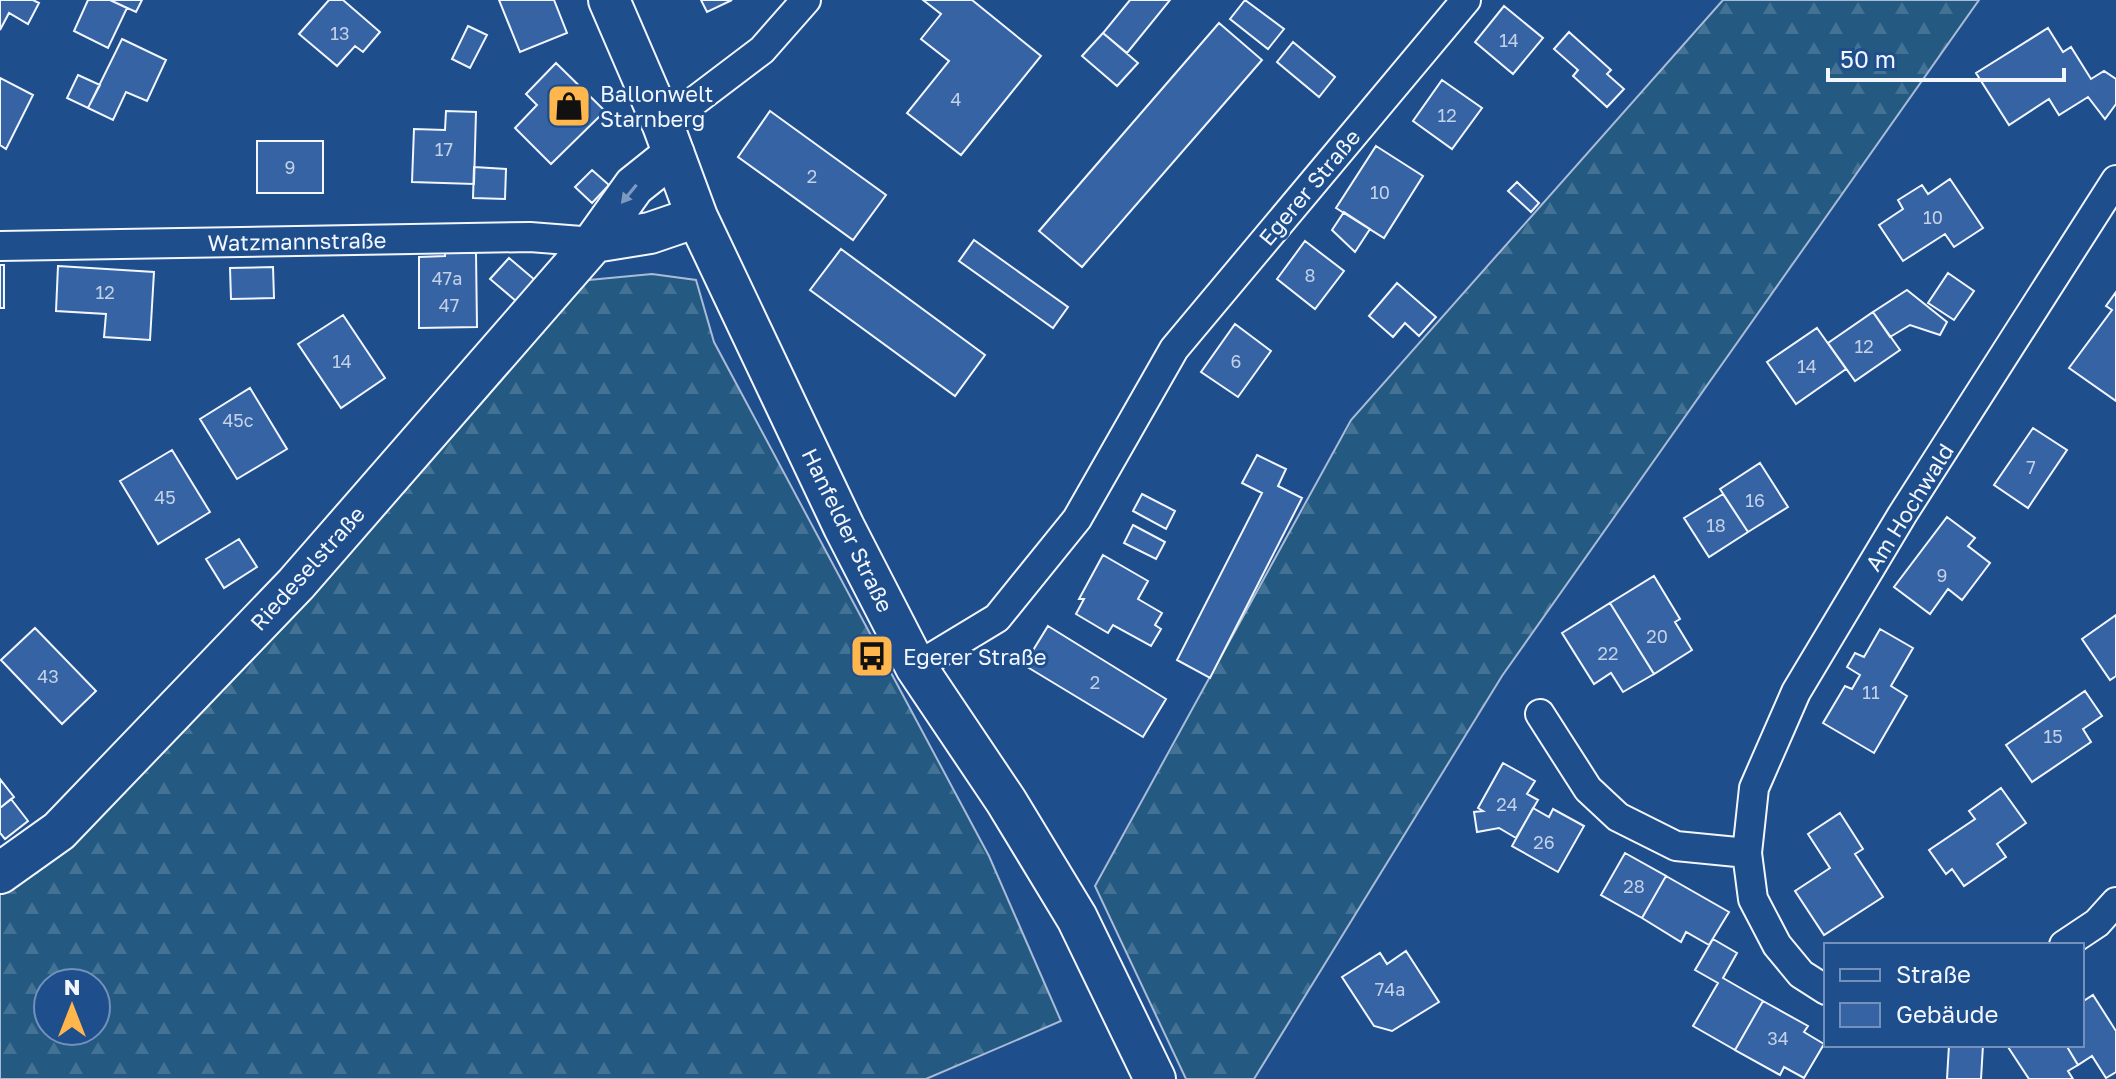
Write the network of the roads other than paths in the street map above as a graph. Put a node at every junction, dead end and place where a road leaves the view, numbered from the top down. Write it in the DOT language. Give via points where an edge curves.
graph roads {
  1 [pos="609,0"];
  2 [pos="806,0"];
  3 [pos="1466,0"];
  4 [pos="668,139"];
  5 [pos="2116,180"];
  6 [pos="697,217"];
  7 [pos="594,242"];
  8 [pos="0,246"];
  9 [pos="916,667"];
  10 [pos="1540,714"];
  11 [pos="1747,853"];
  12 [pos="0,873"];
  13 [pos="2116,902"];
  14 [pos="2067,943"];
  15 [pos="1824,989"];
  16 [pos="1155,1079"];
  1 -- 4 [label="street, Hanfelder Straße"];
  2 -- 4 [label="street" via="762,50"];
  3 -- 9 [label="street, Egerer Straße" via="1174,349 1077,519 997,618"];
  4 -- 6 [label="street, Hanfelder Straße"];
  4 -- 7 [label="street, Riedeselstraße, one-way"];
  5 -- 11 [label="street, Am Hochwald" via="1796,692 1754,788"];
  6 -- 7 [label="street" via="650,233"];
  6 -- 9 [label="street, Hanfelder Straße"];
  7 -- 8 [label="street, Watzmannstraße" via="530,237"];
  7 -- 12 [label="street, Riedeselstraße" via="296,584 59,831"];
  9 -- 16 [label="street, Hanfelder Straße" via="1077,918"];
  10 -- 11 [label="street" via="1588,789 1618,817 1676,846"];
  11 -- 15 [label="street, Am Hochwald" via="1753,899 1777,945 1801,974"];
  13 -- 14 [label="street"];
}
